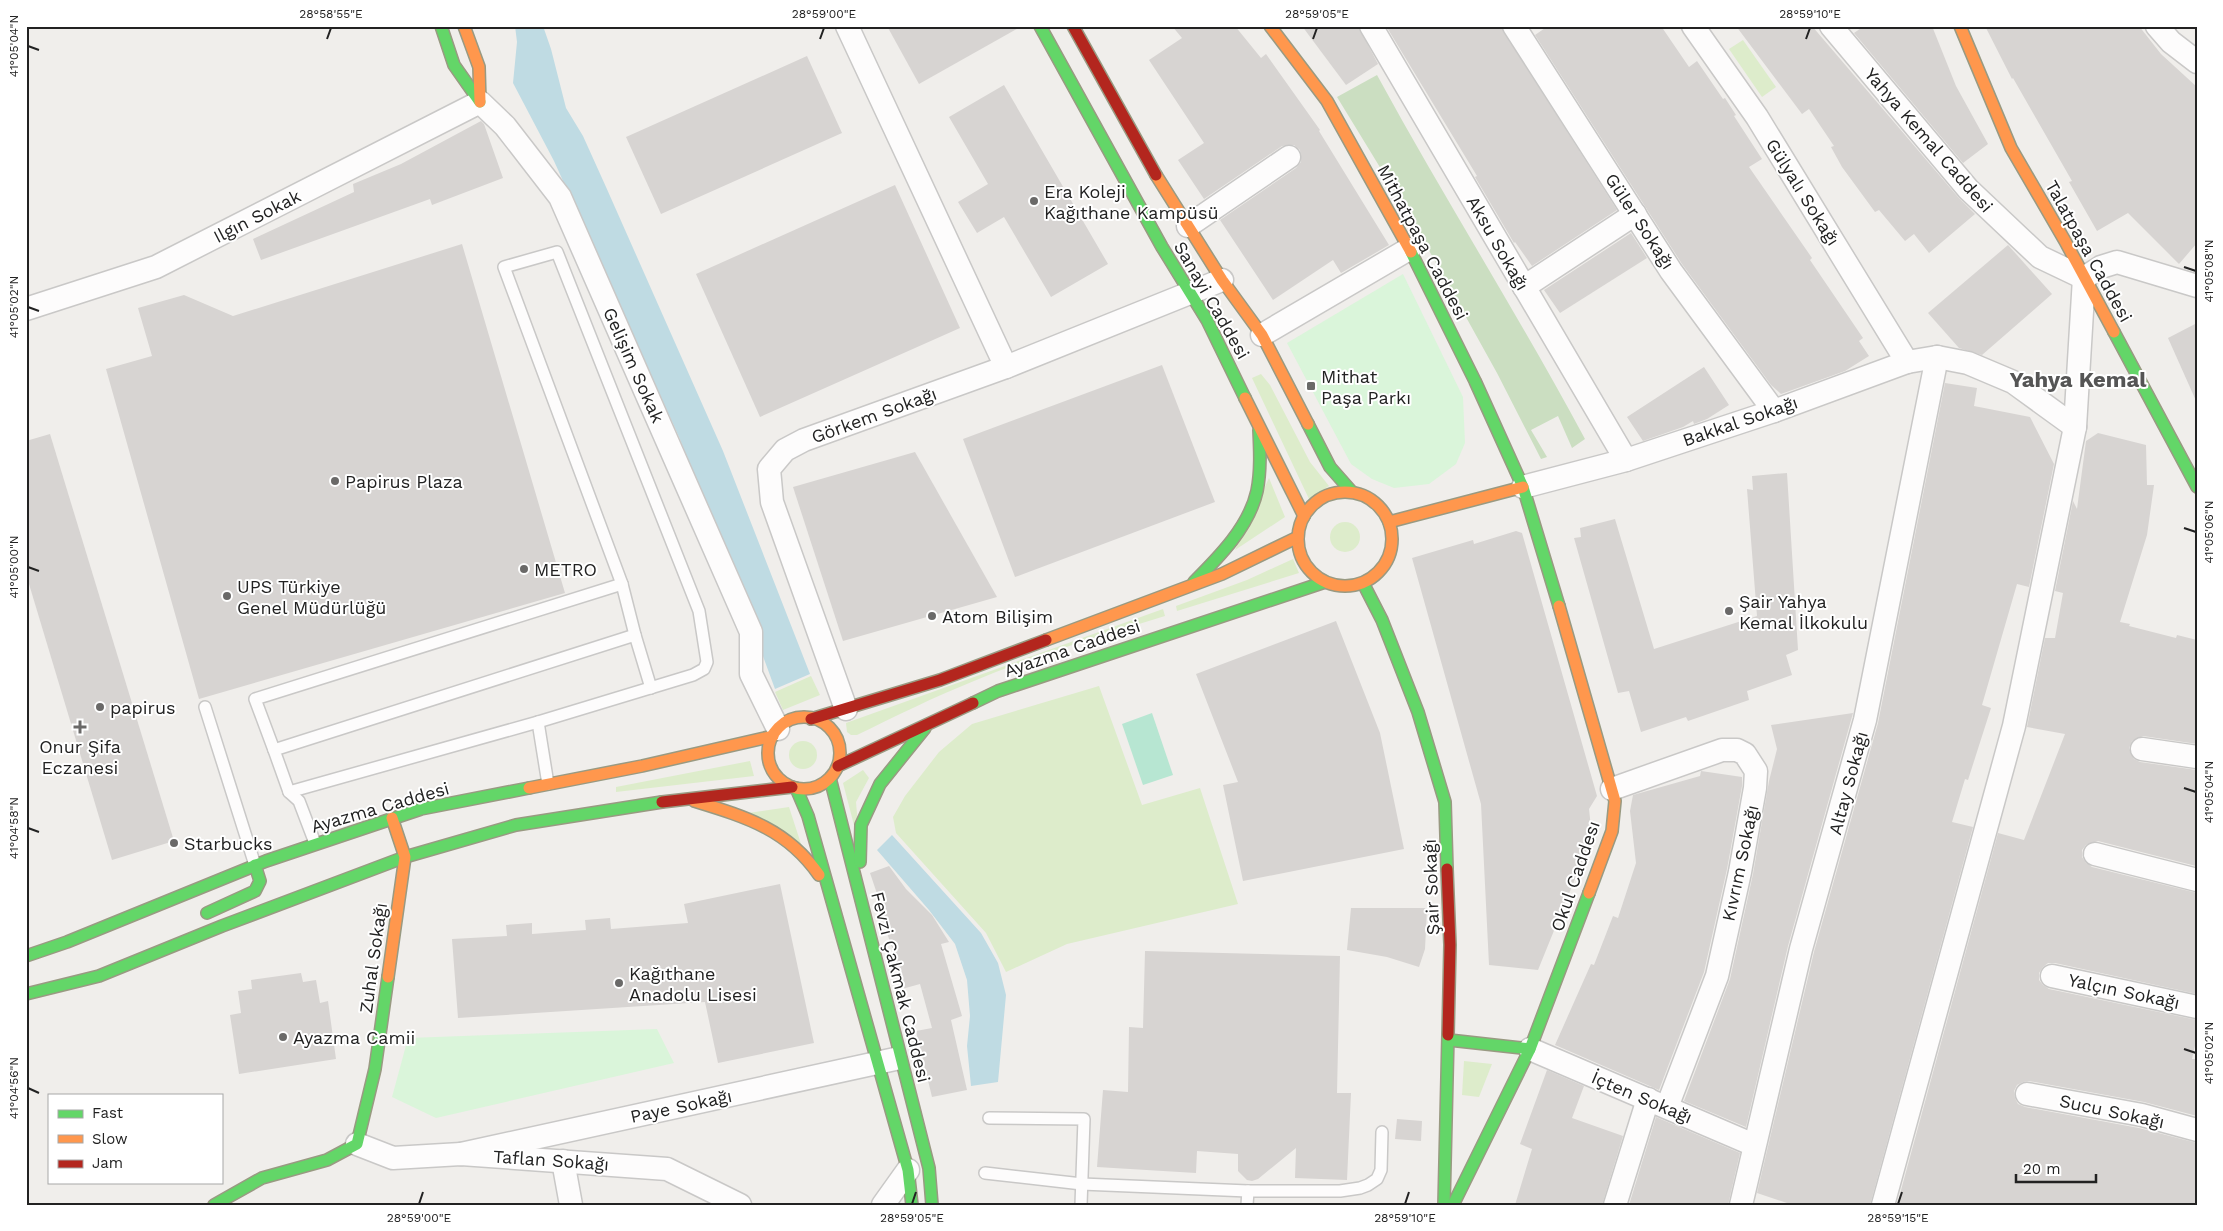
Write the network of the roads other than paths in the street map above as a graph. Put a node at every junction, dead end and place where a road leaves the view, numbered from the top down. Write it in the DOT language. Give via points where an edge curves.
graph roads {
  1 [pos="440,26"];
  2 [pos="464,26"];
  3 [pos="847,26"];
  4 [pos="1040,26"];
  5 [pos="1073,26"];
  6 [pos="1270,26"];
  7 [pos="1371,26"];
  8 [pos="1514,26"];
  9 [pos="1693,26"];
  10 [pos="1831,26"];
  11 [pos="1960,26"];
  12 [pos="2158,26"];
  13 [pos="2197,62"];
  14 [pos="480,102"];
  15 [pos="1289,157"];
  16 [pos="1635,214"];
  17 [pos="1188,226"];
  18 [pos="1409,249"];
  19 [pos="2084,278"];
  20 [pos="1222,280"];
  21 [pos="2197,286"];
  22 [pos="1524,287"];
  23 [pos="1191,293"];
  24 [pos="26,309"];
  25 [pos="1262,335"];
  26 [pos="1937,357"];
  27 [pos="1907,362"];
  28 [pos="1006,367"];
  29 [pos="1774,410"];
  30 [pos="1258,424"];
  31 [pos="2075,427"];
  32 [pos="1626,460"];
  33 [pos="1523,487"];
  34 [pos="2197,487"];
  35 [pos="1352,492"];
  36 [pos="1304,516"];
  37 [pos="1389,522"];
  38 [pos="1298,537"];
  39 [pos="1325,582"];
  40 [pos="1363,583"];
  41 [pos="622,584"];
  42 [pos="1190,586"];
  43 [pos="636,635"];
  44 [pos="651,688"];
  45 [pos="205,707"];
  46 [pos="846,710"];
  47 [pos="811,718"];
  48 [pos="538,722"];
  49 [pos="930,722"];
  50 [pos="775,732"];
  51 [pos="274,750"];
  52 [pos="2142,750"];
  53 [pos="2197,758"];
  54 [pos="838,766"];
  55 [pos="830,778"];
  56 [pos="548,784"];
  57 [pos="794,787"];
  58 [pos="1612,789"];
  59 [pos="289,792"];
  60 [pos="683,798"];
  61 [pos="392,818"];
  62 [pos="315,843"];
  63 [pos="2095,854"];
  64 [pos="405,857"];
  65 [pos="254,865"];
  66 [pos="2197,880"];
  67 [pos="859,893"];
  68 [pos="831,897"];
  69 [pos="174,945"];
  70 [pos="26,956"];
  71 [pos="2052,976"];
  72 [pos="26,994"];
  73 [pos="2197,1007"];
  74 [pos="1449,1040"];
  75 [pos="1530,1049"];
  76 [pos="902,1058"];
  77 [pos="879,1062"];
  78 [pos="2027,1094"];
  79 [pos="1658,1103"];
  80 [pos="989,1118"];
  81 [pos="2197,1130"];
  82 [pos="1382,1132"];
  83 [pos="357,1144"];
  84 [pos="1754,1145"];
  85 [pos="461,1154"];
  86 [pos="564,1160"];
  87 [pos="908,1170"];
  88 [pos="985,1173"];
  89 [pos="1082,1184"];
  90 [pos="1248,1191"];
  91 [pos="214,1205"];
  92 [pos="570,1205"];
  93 [pos="740,1205"];
  94 [pos="883,1205"];
  95 [pos="912,1205"];
  96 [pos="932,1205"];
  97 [pos="1081,1205"];
  98 [pos="1247,1205"];
  99 [pos="1444,1205"];
  100 [pos="1453,1205"];
  101 [pos="1615,1205"];
  102 [pos="1741,1205"];
  103 [pos="1883,1205"];
  1 -- 14 [label="main road, Gelişim Sokak" via="454,65"];
  2 -- 14 [label="main road" via="479,67"];
  3 -- 28 [label="street"];
  4 -- 23 [label="main road, Sanayi Caddesi" via="1162,247"];
  5 -- 17 [label="main road, Sanayi Caddesi"];
  6 -- 18 [label="main road, Mithatpaşa Caddesi" via="1326,101"];
  7 -- 22 [label="street, Aksu Sokağı"];
  8 -- 16 [label="street, Güler Sokağı"];
  9 -- 27 [label="street, Gülyalı Sokağı" via="1757,117"];
  10 -- 19 [label="street, Yahya Kemal Caddesi" via="1968,189 2040,257"];
  11 -- 19 [label="main road, Talatpaşa Caddesi" via="2010,148"];
  12 -- 13 [label="street" via="2171,42"];
  14 -- 24 [label="street, Ilgın Sokak" via="156,267"];
  14 -- 50 [label="street, Gelişim Sokak" via="505,126 560,197 751,632 751,674"];
  15 -- 17 [label="street"];
  16 -- 22 [label="street"];
  16 -- 29 [label="street, Güler Sokağı" via="1671,270"];
  17 -- 20 [label="main road, Sanayi Caddesi"];
  18 -- 25 [label="street"];
  18 -- 33 [label="main road, Mithatpaşa Caddesi" via="1472,373"];
  19 -- 21 [label="street" via="2117,262"];
  19 -- 31 [label="street"];
  19 -- 34 [label="main road, Talatpaşa Caddesi"];
  20 -- 23 [label="street, Görkem Sokağı"];
  20 -- 25 [label="main road, Sanayi Caddesi"];
  22 -- 32 [label="street, Aksu Sokağı"];
  23 -- 28 [label="street, Görkem Sokağı"];
  23 -- 30 [label="main road, Sanayi Caddesi"];
  25 -- 35 [label="main road, Sanayi Caddesi" via="1330,467"];
  26 -- 27 [label="street, Bakkal Sokağı"];
  26 -- 31 [label="street, Bakkal Sokağı" via="1968,364 2013,382"];
  26 -- 84 [label="street, Altay Sokağı" via="1865,720 1801,949"];
  27 -- 29 [label="street, Bakkal Sokağı"];
  28 -- 46 [label="street, Görkem Sokağı" via="804,440 785,450 769,470 772,502"];
  29 -- 32 [label="street, Bakkal Sokağı"];
  30 -- 36 [label="main road, Sanayi Caddesi"];
  30 -- 42 [label="main road" via="1258,483 1250,511 1217,557"];
  31 -- 103 [label="street" via="2014,726"];
  32 -- 33 [label="street, Bakkal Sokağı"];
  33 -- 37 [label="main road, Bakkal Sokağı"];
  33 -- 58 [label="main road, Okul Caddesı"];
  35 -- 36 [label="main road" via="1324,496 1312,504"];
  35 -- 37 [label="main road" via="1368,497 1380,507"];
  36 -- 38 [label="main road"];
  37 -- 40 [label="main road" via="1392,534 1389,558 1374,577"];
  38 -- 39 [label="main road" via="1300,554 1306,566"];
  38 -- 42 [label="main road, Ayazma Caddesi"];
  39 -- 40 [label="main road" via="1350,587"];
  39 -- 49 [label="main road, Ayazma Caddesi" via="998,691"];
  40 -- 74 [label="main road, Şair Sokağı" via="1382,620 1418,712 1445,802 1450,945"];
  41 -- 43 [label="lane"];
  41 -- 44 [label="lane" via="504,267 557,252 700,611 707,662 704,668 693,676"];
  41 -- 51 [label="lane" via="255,699"];
  42 -- 46 [label="main road, Ayazma Caddesi" via="940,680"];
  43 -- 44 [label="lane"];
  43 -- 51 [label="lane"];
  44 -- 48 [label="lane"];
  45 -- 65 [label="lane"];
  46 -- 47 [label="main road, Ayazma Caddesi"];
  47 -- 50 [label="main road, Ayazma Caddesi" via="794,719"];
  47 -- 54 [label="main road" via="823,723 835,736 840,754"];
  48 -- 56 [label="lane"];
  48 -- 59 [label="lane"];
  49 -- 54 [label="main road, Ayazma Caddesi"];
  49 -- 67 [label="main road" via="880,784 861,825"];
  50 -- 56 [label="main road, Ayazma Caddesi" via="642,766"];
  50 -- 57 [label="main road" via="769,753 773,771"];
  51 -- 59 [label="lane"];
  52 -- 53 [label="street"];
  54 -- 55 [label="main road"];
  55 -- 57 [label="main road" via="813,788"];
  55 -- 67 [label="main road, Fevzi Çakmak Caddesi"];
  56 -- 61 [label="main road, Ayazma Caddesi" via="421,809"];
  57 -- 60 [label="main road"];
  57 -- 68 [label="main road" via="808,816"];
  58 -- 75 [label="main road, Okul Caddesı" via="1615,801 1612,831"];
  58 -- 79 [label="street, Kıvrım Sokağı" via="1722,750 1737,750 1745,754 1756,771 1740,872 1716,976"];
  59 -- 62 [label="lane" via="299,801"];
  60 -- 64 [label="main road" via="516,824"];
  60 -- 68 [label="main road" via="770,828 798,847"];
  61 -- 62 [label="main road, Ayazma Caddesi"];
  61 -- 64 [label="main road"];
  62 -- 65 [label="main road, Ayazma Caddesi"];
  63 -- 66 [label="street"];
  64 -- 69 [label="main road"];
  64 -- 83 [label="main road, Zuhal Sokağı" via="375,1069"];
  65 -- 69 [label="main road" via="260,881 255,891 193,922"];
  65 -- 70 [label="main road, Ayazma Caddesi"];
  67 -- 76 [label="main road, Fevzi Çakmak Caddesi"];
  68 -- 77 [label="main road"];
  69 -- 72 [label="main road" via="99,976"];
  71 -- 73 [label="street, Yalçın Sokağı"];
  74 -- 75 [label="main road"];
  74 -- 99 [label="main road, Şair Sokağı"];
  75 -- 79 [label="street, İçten Sokağı"];
  75 -- 100 [label="main road, Okul Caddesı"];
  76 -- 77 [label="street, Paye Sokağı"];
  76 -- 96 [label="main road, Fevzi Çakmak Caddesi" via="930,1168"];
  77 -- 85 [label="street, Paye Sokağı"];
  77 -- 87 [label="main road"];
  78 -- 81 [label="street, Sucu Sokağı" via="2142,1115"];
  79 -- 84 [label="street, İçten Sokağı"];
  79 -- 101 [label="street, Kıvrım Sokağı"];
  80 -- 89 [label="lane" via="1084,1119"];
  82 -- 90 [label="lane" via="1381,1170 1368,1185 1340,1191"];
  83 -- 85 [label="street, Taflan Sokağı" via="392,1158"];
  83 -- 91 [label="main road" via="327,1160 262,1178"];
  84 -- 102 [label="street, Altay Sokağı"];
  85 -- 86 [label="street, Taflan Sokağı"];
  86 -- 92 [label="street"];
  86 -- 93 [label="street, Taflan Sokağı" via="667,1169"];
  87 -- 94 [label="street"];
  87 -- 95 [label="main road"];
  88 -- 89 [label="lane"];
  89 -- 90 [label="lane"];
  89 -- 97 [label="lane"];
  90 -- 98 [label="lane"];
}
